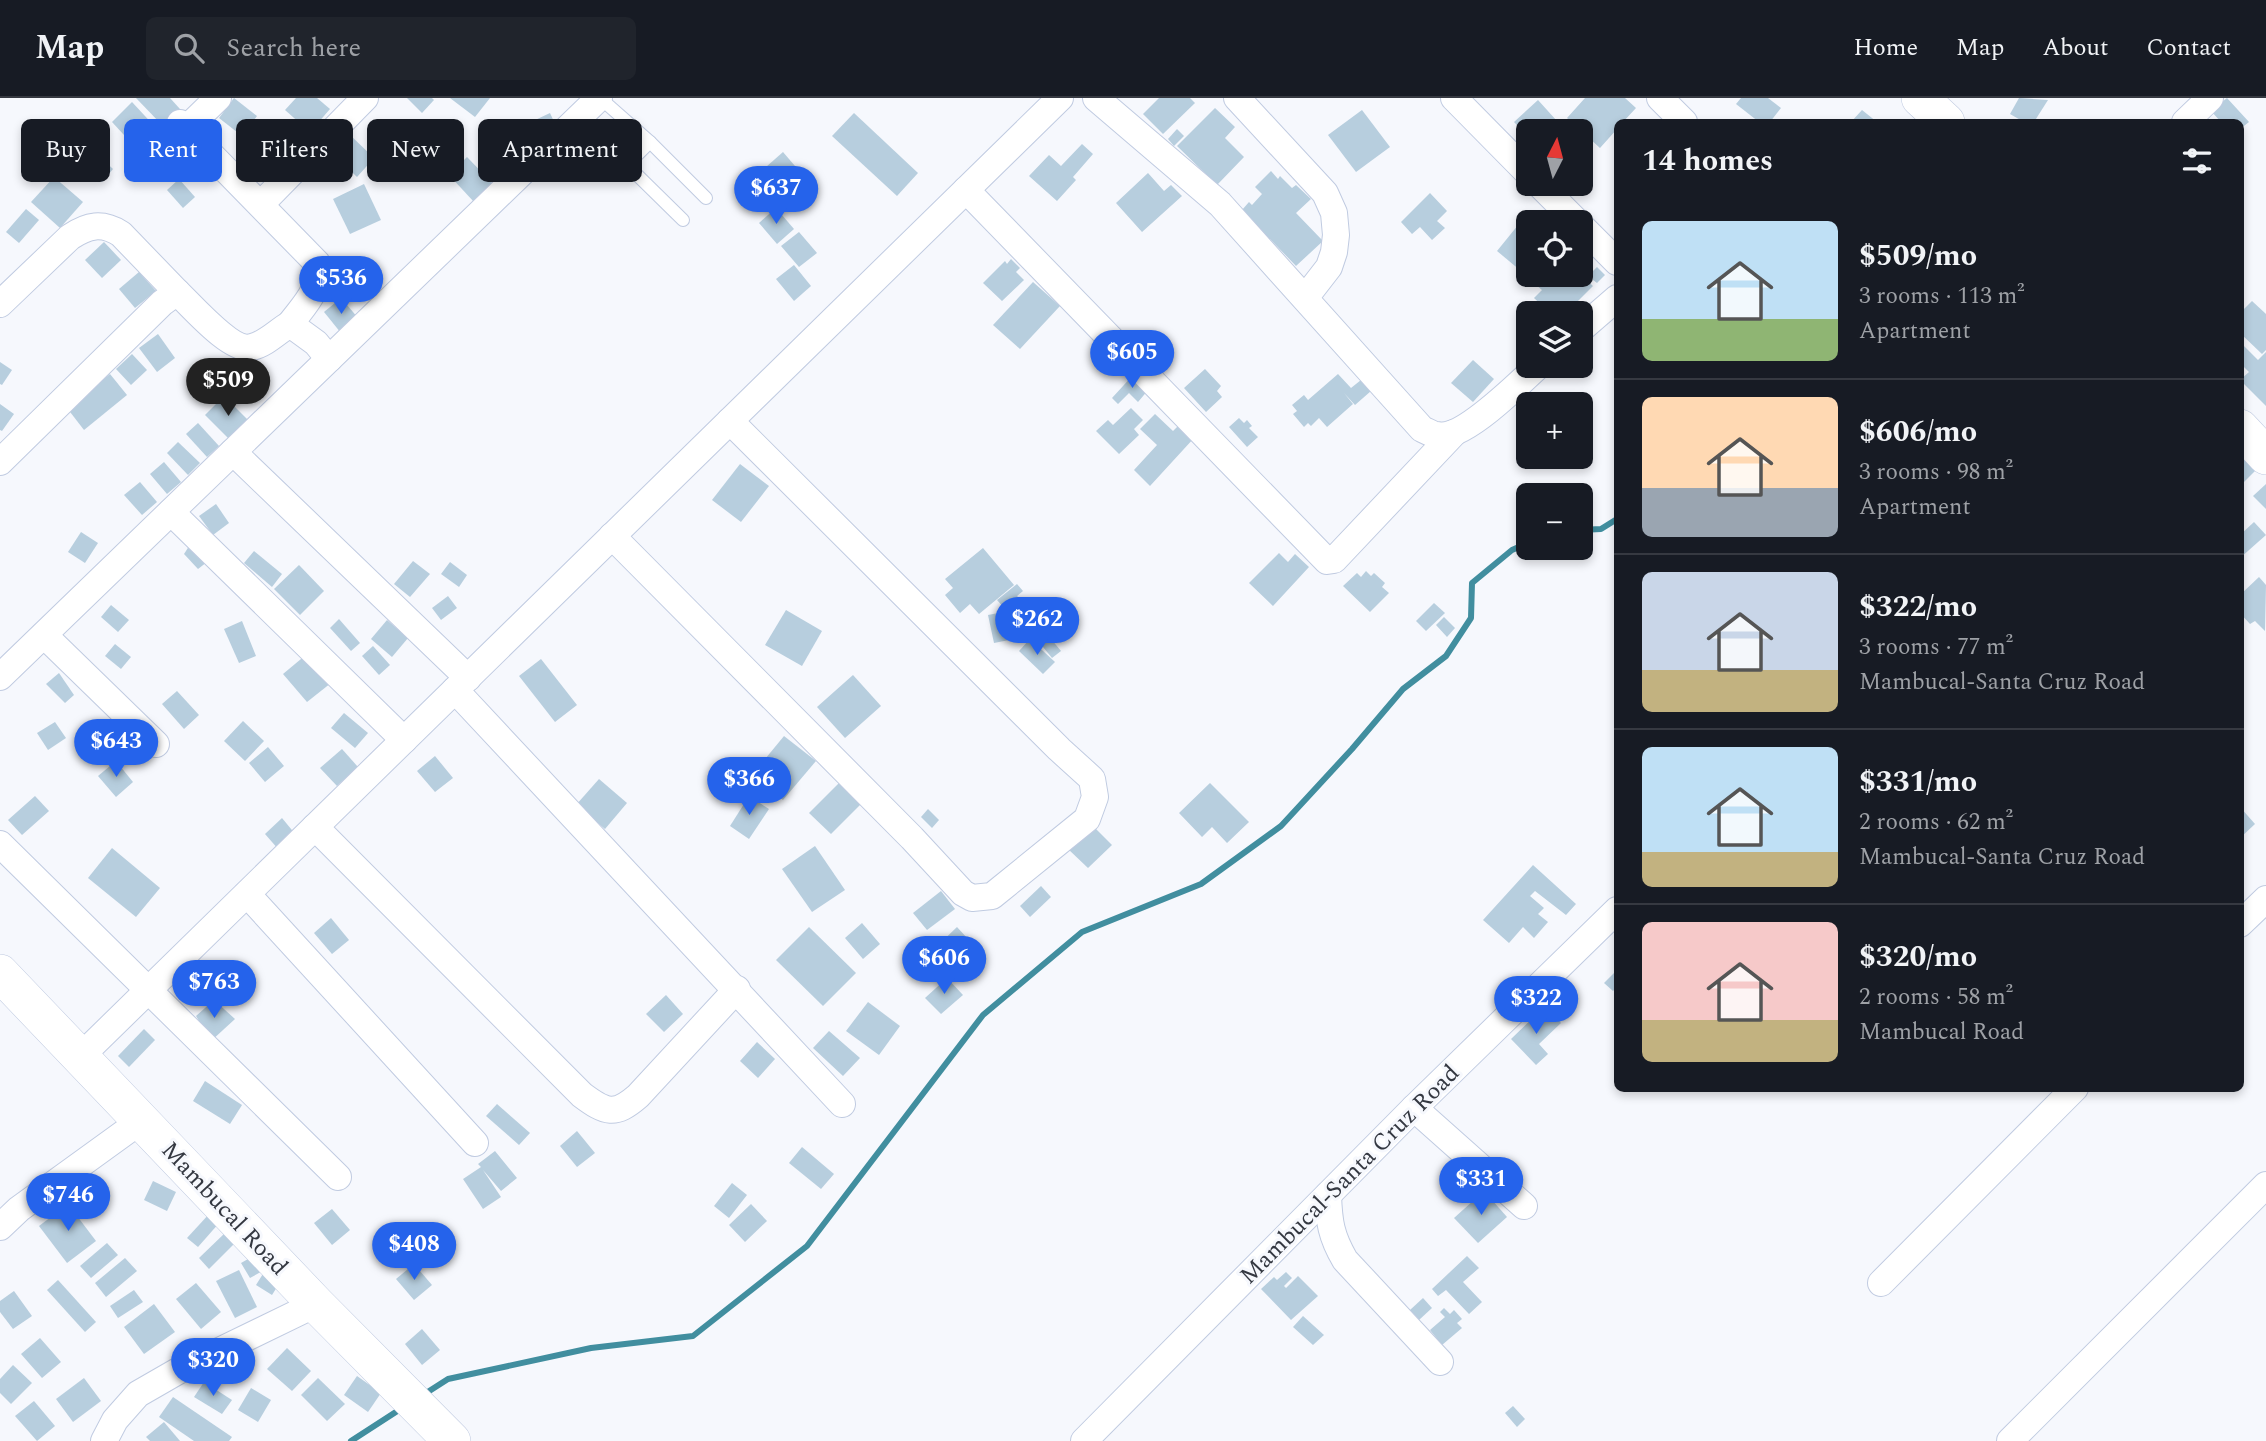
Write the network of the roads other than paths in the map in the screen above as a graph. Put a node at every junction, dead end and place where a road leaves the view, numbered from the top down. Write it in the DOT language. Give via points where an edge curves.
graph roads {
  1 [pos="218,98"];
  2 [pos="365,98"];
  3 [pos="599,98"];
  4 [pos="1060,98"];
  5 [pos="1096,98"];
  6 [pos="1237,98"];
  7 [pos="1454,98"];
  8 [pos="1660,98"];
  9 [pos="2210,98"];
  10 [pos="576,119"];
  11 [pos="1681,119"];
  12 [pos="2188,119"];
  13 [pos="650,142"];
  14 [pos="642,150"];
  15 [pos="1516,161"];
  16 [pos="642,180"];
  17 [pos="511,182"];
  18 [pos="966,190"];
  19 [pos="1551,196"];
  20 [pos="706,198"];
  21 [pos="261,204"];
  22 [pos="1565,210"];
  23 [pos="683,220"];
  24 [pos="1593,238"];
  25 [pos="1614,259"];
  26 [pos="177,292"];
  27 [pos="1305,298"];
  28 [pos="1614,301"];
  29 [pos="0,304"];
  30 [pos="1593,319"];
  31 [pos="290,324"];
  32 [pos="329,359"];
  33 [pos="1524,378"];
  34 [pos="730,421"];
  35 [pos="2244,432"];
  36 [pos="1454,433"];
  37 [pos="233,452"];
  38 [pos="2266,456"];
  39 [pos="0,462"];
  40 [pos="171,512"];
  41 [pos="612,536"];
  42 [pos="44,635"];
  43 [pos="0,677"];
  44 [pos="461,684"];
  45 [pos="404,740"];
  46 [pos="156,744"];
  47 [pos="315,827"];
  48 [pos="0,844"];
  49 [pos="247,894"];
  50 [pos="2266,899"];
  51 [pos="1614,913"];
  52 [pos="2244,920"];
  53 [pos="0,973"];
  54 [pos="737,989"];
  55 [pos="149,990"];
  56 [pos="81,1056"];
  57 [pos="2072,1092"];
  58 [pos="842,1104"];
  59 [pos="1414,1108"];
  60 [pos="142,1120"];
  61 [pos="475,1143"];
  62 [pos="338,1177"];
  63 [pos="2266,1185"];
  64 [pos="1328,1195"];
  65 [pos="1524,1206"];
  66 [pos="0,1227"];
  67 [pos="1881,1283"];
  68 [pos="316,1304"];
  69 [pos="1440,1362"];
  70 [pos="104,1441"];
  71 [pos="452,1441"];
  72 [pos="1084,1441"];
  73 [pos="2010,1441"];
  1 -- 21 [label="street" via="183,126"];
  2 -- 21 [label="street"];
  3 -- 10 [label="street"];
  3 -- 13 [label="lane"];
  4 -- 18 [label="street"];
  5 -- 27 [label="street" via="1220,204"];
  6 -- 27 [label="street" via="1325,193 1334,214 1336,235 1329,267"];
  7 -- 15 [label="street"];
  8 -- 11 [label="street"];
  9 -- 12 [label="street"];
  13 -- 14 [label="lane"];
  13 -- 20 [label="lane"];
  16 -- 23 [label="lane"];
  17 -- 32 [label="street"];
  18 -- 34 [label="street"];
  18 -- 36 [label="street" via="1327,561 1334,560"];
  19 -- 22 [label="street"];
  21 -- 31 [label="street" via="317,263 317,286"];
  24 -- 25 [label="street"];
  26 -- 29 [label="street" via="121,234 96,225 70,237"];
  26 -- 31 [label="street" via="226,338 247,348"];
  26 -- 39 [label="street"];
  27 -- 36 [label="street" via="1422,429 1439,436"];
  28 -- 30 [label="street"];
  31 -- 32 [label="street"];
  32 -- 37 [label="street"];
  33 -- 36 [label="street"];
  34 -- 41 [label="street"];
  34 -- 41 [label="street" via="1093,779 1095,797 1087,818 992,896 972,898"];
  35 -- 38 [label="main road"];
  37 -- 40 [label="street"];
  37 -- 44 [label="street"];
  40 -- 42 [label="street"];
  40 -- 45 [label="street"];
  41 -- 44 [label="street"];
  42 -- 43 [label="street"];
  42 -- 46 [label="street"];
  44 -- 45 [label="street"];
  44 -- 54 [label="street"];
  45 -- 47 [label="street"];
  47 -- 49 [label="street"];
  47 -- 54 [label="street" via="582,1095 610,1111 638,1096"];
  48 -- 55 [label="street"];
  49 -- 55 [label="street"];
  49 -- 61 [label="street"];
  50 -- 52 [label="street"];
  51 -- 59 [label="street, Mambucal-Santa Cruz Road"];
  53 -- 56 [label="main road, Mambucal Road"];
  54 -- 58 [label="street"];
  55 -- 56 [label="street"];
  55 -- 62 [label="street"];
  56 -- 60 [label="main road, Mambucal Road"];
  57 -- 67 [label="street"];
  59 -- 64 [label="street, Mambucal-Santa Cruz Road"];
  59 -- 65 [label="street"];
  60 -- 66 [label="street"];
  60 -- 68 [label="main road, Mambucal Road"];
  63 -- 73 [label="street"];
  64 -- 69 [label="street" via="1329,1227 1345,1260"];
  64 -- 72 [label="street, Mambucal-Santa Cruz Road"];
  68 -- 70 [label="street" via="138,1394"];
  68 -- 71 [label="main road, Mambucal Road"];
}
